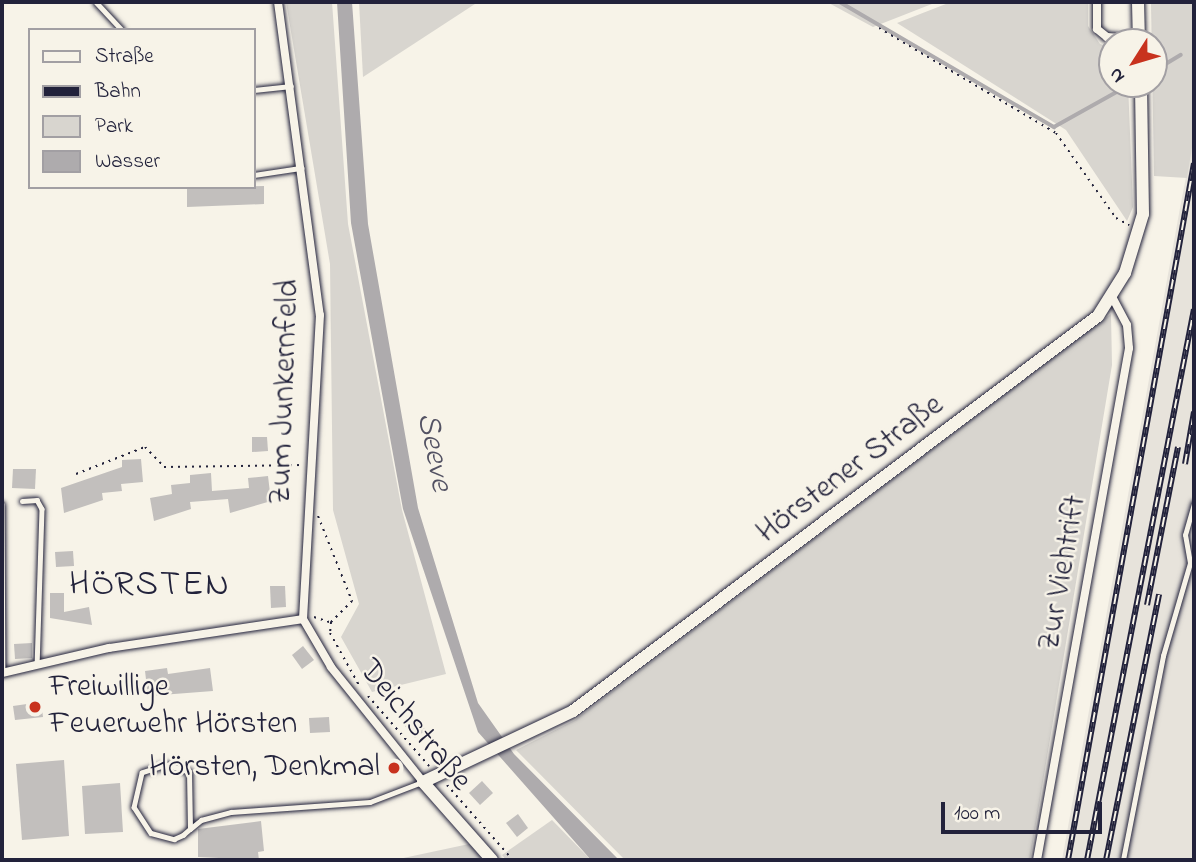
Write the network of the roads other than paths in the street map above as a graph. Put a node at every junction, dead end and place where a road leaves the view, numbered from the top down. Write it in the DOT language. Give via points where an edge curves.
graph roads {
  1 [pos="96,2"];
  2 [pos="278,2"];
  3 [pos="1097,2"];
  4 [pos="1138,2"];
  5 [pos="120,28"];
  6 [pos="1139,28"];
  7 [pos="1098,30"];
  8 [pos="292,86"];
  9 [pos="256,90"];
  10 [pos="1140,98"];
  11 [pos="302,168"];
  12 [pos="256,175"];
  13 [pos="1112,297"];
  14 [pos="22,501"];
  15 [pos="1194,503"];
  16 [pos="2,504"];
  17 [pos="303,619"];
  18 [pos="37,666"];
  19 [pos="2,673"];
  20 [pos="423,782"];
  21 [pos="190,829"];
  22 [pos="492,860"];
  23 [pos="1037,860"];
  24 [pos="1123,860"];
  1 -- 5 [label="lane"];
  2 -- 8 [label="street, Zum Junkernfeld"];
  3 -- 7 [label="street"];
  4 -- 6 [label="street"];
  8 -- 9 [label="lane"];
  8 -- 11 [label="street, Zum Junkernfeld"];
  10 -- 13 [label="street, Hörstener Straße" via="1134,228"];
  11 -- 12 [label="lane"];
  11 -- 17 [label="street, Zum Junkernfeld" via="320,315 307,465"];
  13 -- 20 [label="street, Hörstener Straße" via="1086,328 573,711 437,769"];
  13 -- 23 [label="street, Zur Viehtrift" via="1127,325 1129,348"];
  14 -- 18 [label="lane" via="37,500 42,509"];
  15 -- 24 [label="lane" via="1185,535 1190,563 1163,656"];
  16 -- 19 [label="lane"];
  17 -- 18 [label="street" via="109,648"];
  17 -- 20 [label="street, Deichstraße" via="331,667"];
  18 -- 19 [label="street"];
  20 -- 21 [label="lane" via="370,802 230,812"];
  20 -- 22 [label="street, Deichstraße"];
  21 -- 21 [label="lane" via="174,839 152,833 134,807 142,773 166,765 189,772"];
}
